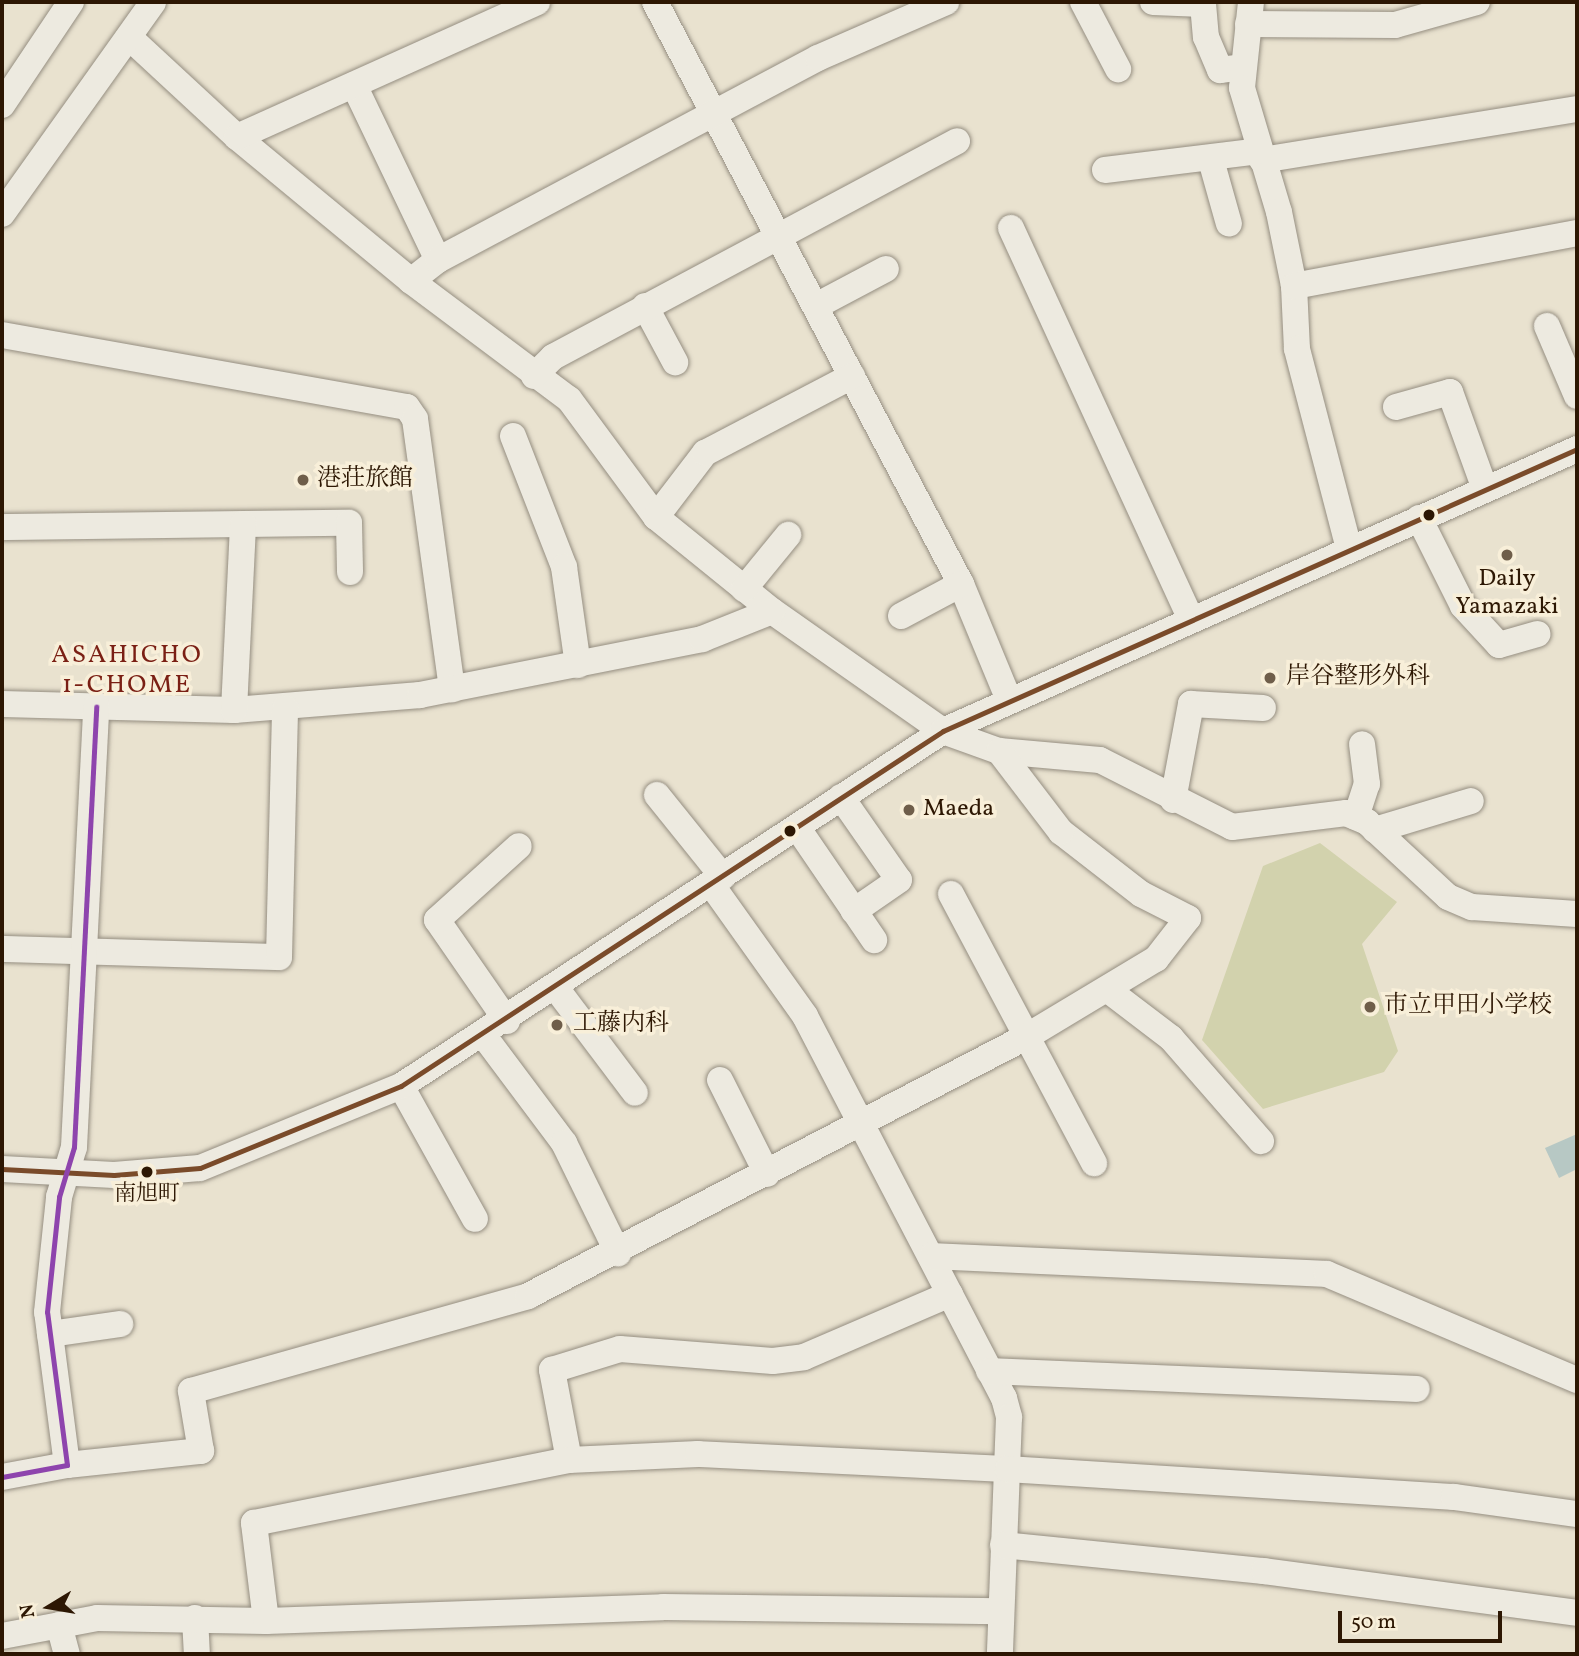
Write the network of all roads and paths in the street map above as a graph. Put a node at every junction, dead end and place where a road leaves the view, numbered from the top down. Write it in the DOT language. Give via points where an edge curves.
graph roads {
  1 [pos="71,2"];
  2 [pos="153,2"];
  3 [pos="537,2"];
  4 [pos="655,2"];
  5 [pos="946,2"];
  6 [pos="1083,2"];
  7 [pos="1153,2"];
  8 [pos="1477,2"];
  9 [pos="1423,10"];
  10 [pos="1249,13"];
  11 [pos="129,37"];
  12 [pos="1243,67"];
  13 [pos="1118,69"];
  14 [pos="354,85"];
  15 [pos="2,105"];
  16 [pos="1577,109"];
  17 [pos="714,114"];
  18 [pos="237,137"];
  19 [pos="957,141"];
  20 [pos="1261,156"];
  21 [pos="1211,160"];
  22 [pos="1105,170"];
  23 [pos="2,214"];
  24 [pos="1229,224"];
  25 [pos="1011,228"];
  26 [pos="1577,233"];
  27 [pos="777,234"];
  28 [pos="438,260"];
  29 [pos="886,269"];
  30 [pos="411,281"];
  31 [pos="1294,286"];
  32 [pos="645,306"];
  33 [pos="816,306"];
  34 [pos="1547,326"];
  35 [pos="2,335"];
  36 [pos="675,362"];
  37 [pos="534,376"];
  38 [pos="852,376"];
  39 [pos="1577,396"];
  40 [pos="1396,407"];
  41 [pos="513,436"];
  42 [pos="1576,455"];
  43 [pos="1485,489"];
  44 [pos="656,517"];
  45 [pos="1419,518"];
  46 [pos="243,524"];
  47 [pos="2,527"];
  48 [pos="788,535"];
  49 [pos="1349,549"];
  50 [pos="350,572"];
  51 [pos="961,584"];
  52 [pos="744,589"];
  53 [pos="772,611"];
  54 [pos="901,616"];
  55 [pos="1191,620"];
  56 [pos="1537,634"];
  57 [pos="578,666"];
  58 [pos="452,689"];
  59 [pos="1009,700"];
  60 [pos="2,704"];
  61 [pos="96,707"];
  62 [pos="285,708"];
  63 [pos="1264,708"];
  64 [pos="234,710"];
  65 [pos="943,731"];
  66 [pos="1362,744"];
  67 [pos="999,751"];
  68 [pos="657,796"];
  69 [pos="841,797"];
  70 [pos="1173,800"];
  71 [pos="1471,801"];
  72 [pos="1366,824"];
  73 [pos="797,827"];
  74 [pos="519,846"];
  75 [pos="717,881"];
  76 [pos="951,894"];
  77 [pos="854,911"];
  78 [pos="1577,914"];
  79 [pos="874,940"];
  80 [pos="2,949"];
  81 [pos="87,951"];
  82 [pos="556,988"];
  83 [pos="1108,990"];
  84 [pos="507,1021"];
  85 [pos="484,1036"];
  86 [pos="1026,1037"];
  87 [pos="720,1080"];
  88 [pos="401,1086"];
  89 [pos="635,1093"];
  90 [pos="864,1123"];
  91 [pos="1261,1141"];
  92 [pos="1094,1163"];
  93 [pos="2,1169"];
  94 [pos="69,1173"];
  95 [pos="767,1174"];
  96 [pos="475,1219"];
  97 [pos="618,1253"];
  98 [pos="932,1256"];
  99 [pos="950,1294"];
  100 [pos="120,1324"];
  101 [pos="50,1334"];
  102 [pos="989,1371"];
  103 [pos="1577,1380"];
  104 [pos="1417,1389"];
  105 [pos="569,1460"];
  106 [pos="67,1465"];
  107 [pos="1008,1469"];
  108 [pos="2,1477"];
  109 [pos="1577,1514"];
  110 [pos="1003,1545"];
  111 [pos="1001,1611"];
  112 [pos="1577,1612"];
  113 [pos="195,1618"];
  114 [pos="266,1621"];
  115 [pos="59,1625"];
  116 [pos="2,1636"];
  117 [pos="66,1654"];
  118 [pos="197,1654"];
  119 [pos="1000,1654"];
  1 -- 15 [label="street"];
  2 -- 11 [label="street"];
  3 -- 14 [label="street"];
  4 -- 17 [label="street"];
  5 -- 17 [label="street"];
  6 -- 13 [label="street"];
  7 -- 12 [label="street" via="1203,4 1206,37 1220,71"];
  8 -- 9 [label="street"];
  9 -- 10 [label="street" via="1395,25"];
  10 -- 12 [label="street"];
  11 -- 18 [label="street"];
  11 -- 23 [label="street"];
  12 -- 20 [label="street" via="1241,88"];
  14 -- 18 [label="street"];
  14 -- 28 [label="street"];
  16 -- 20 [label="street"];
  17 -- 27 [label="street"];
  17 -- 28 [label="street"];
  18 -- 30 [label="street"];
  19 -- 27 [label="street"];
  20 -- 21 [label="street"];
  20 -- 31 [label="street"];
  21 -- 22 [label="street"];
  21 -- 24 [label="street"];
  25 -- 55 [label="street"];
  26 -- 31 [label="street"];
  27 -- 32 [label="street"];
  27 -- 33 [label="street"];
  28 -- 30 [label="street"];
  29 -- 33 [label="street"];
  30 -- 37 [label="street"];
  31 -- 49 [label="street" via="1297,349"];
  32 -- 36 [label="street"];
  32 -- 37 [label="street" via="553,357"];
  33 -- 38 [label="street"];
  34 -- 39 [label="street"];
  35 -- 58 [label="street" via="407,407 415,419"];
  37 -- 44 [label="street" via="569,399"];
  38 -- 44 [label="street" via="705,453"];
  38 -- 51 [label="street"];
  40 -- 43 [label="street" via="1450,392"];
  41 -- 57 [label="street" via="564,567"];
  42 -- 43 [label="street"];
  43 -- 45 [label="street"];
  44 -- 52 [label="street"];
  45 -- 49 [label="street"];
  45 -- 56 [label="street" via="1463,606 1499,645"];
  46 -- 47 [label="street"];
  46 -- 50 [label="street" via="349,523"];
  46 -- 64 [label="street"];
  48 -- 52 [label="street"];
  49 -- 55 [label="street"];
  51 -- 54 [label="street"];
  51 -- 59 [label="street"];
  52 -- 53 [label="street"];
  53 -- 57 [label="street" via="702,639"];
  53 -- 65 [label="street"];
  55 -- 59 [label="street"];
  57 -- 58 [label="street"];
  58 -- 62 [label="street"];
  59 -- 65 [label="street"];
  60 -- 61 [label="street"];
  61 -- 64 [label="street"];
  61 -- 81 [label="street"];
  62 -- 64 [label="street"];
  62 -- 81 [label="street" via="279,957"];
  63 -- 70 [label="street" via="1191,704"];
  65 -- 67 [label="street"];
  65 -- 69 [label="street"];
  66 -- 72 [label="street"];
  67 -- 70 [label="street" via="1100,760"];
  67 -- 83 [label="street" via="1061,832 1141,894 1188,918 1156,959"];
  68 -- 75 [label="street"];
  69 -- 73 [label="street"];
  69 -- 77 [label="street" via="899,880"];
  70 -- 72 [label="street" via="1232,827 1316,814"];
  71 -- 72 [label="street"];
  72 -- 78 [label="street" via="1448,897 1472,906"];
  73 -- 75 [label="street"];
  73 -- 77 [label="street"];
  74 -- 84 [label="street" via="437,920"];
  75 -- 82 [label="street"];
  75 -- 90 [label="street" via="805,1016"];
  76 -- 86 [label="street"];
  77 -- 79 [label="street"];
  80 -- 81 [label="street"];
  81 -- 94 [label="street"];
  82 -- 84 [label="street"];
  82 -- 89 [label="street"];
  83 -- 86 [label="street"];
  83 -- 91 [label="street" via="1171,1038"];
  84 -- 85 [label="street"];
  85 -- 88 [label="street"];
  85 -- 97 [label="street" via="565,1143"];
  86 -- 90 [label="street"];
  86 -- 92 [label="street"];
  87 -- 95 [label="street"];
  88 -- 94 [label="street" via="200,1168"];
  88 -- 96 [label="street"];
  90 -- 95 [label="street"];
  90 -- 98 [label="street"];
  93 -- 94 [label="street"];
  94 -- 101 [label="street" via="53,1244"];
  95 -- 97 [label="street"];
  97 -- 106 [label="street" via="528,1296 191,1391 201,1451"];
  98 -- 99 [label="street"];
  98 -- 103 [label="street" via="1327,1274"];
  99 -- 102 [label="street"];
  99 -- 105 [label="street" via="804,1357 773,1361 620,1349 552,1370"];
  100 -- 101 [label="street"];
  101 -- 106 [label="street"];
  102 -- 104 [label="street"];
  102 -- 107 [label="street" via="1009,1417"];
  105 -- 107 [label="street" via="698,1454"];
  105 -- 114 [label="street" via="254,1523"];
  106 -- 108 [label="street"];
  107 -- 109 [label="street" via="1454,1497"];
  107 -- 110 [label="street"];
  110 -- 111 [label="street"];
  110 -- 112 [label="street" via="1264,1571"];
  111 -- 114 [label="street" via="663,1606"];
  111 -- 119 [label="street"];
  113 -- 114 [label="street"];
  113 -- 115 [label="street" via="97,1618"];
  113 -- 118 [label="street"];
  115 -- 116 [label="street"];
  115 -- 117 [label="street"];
}
